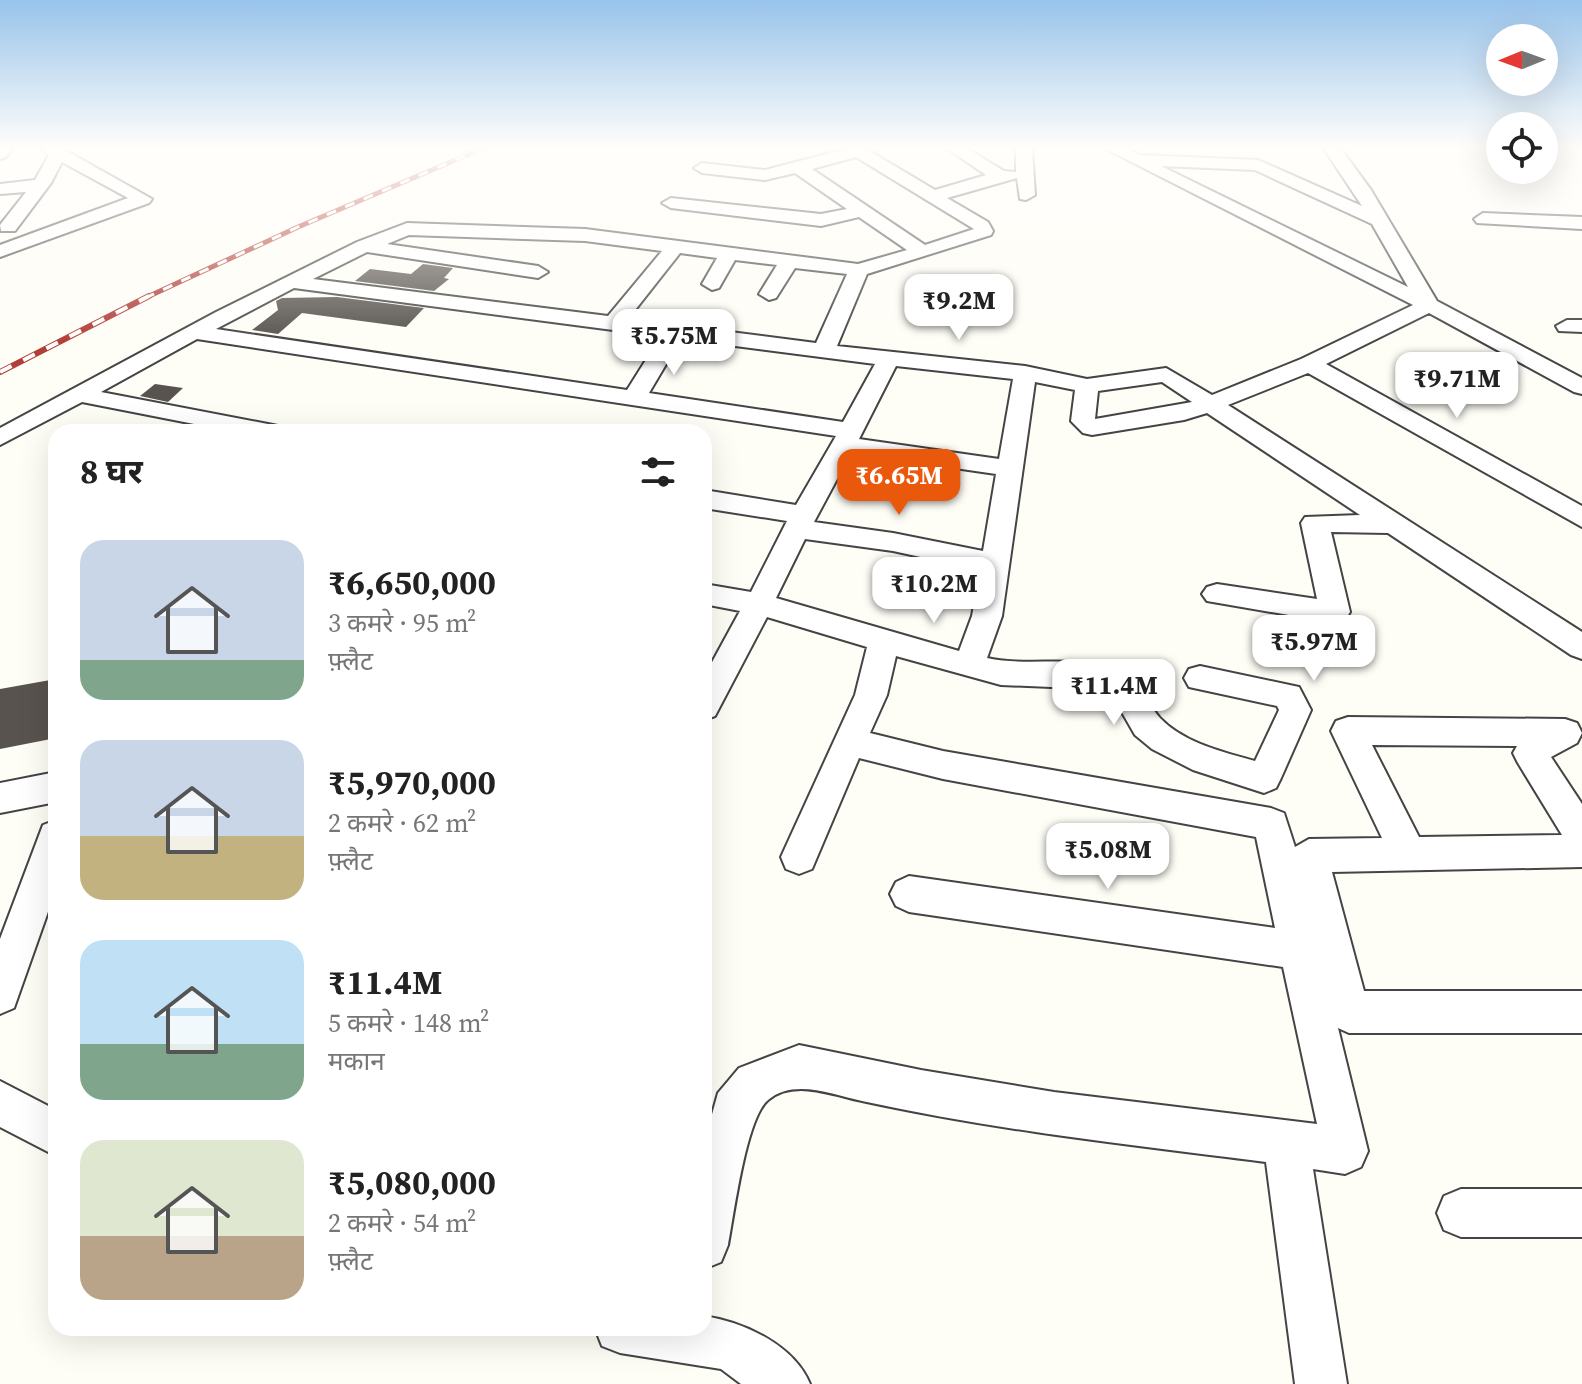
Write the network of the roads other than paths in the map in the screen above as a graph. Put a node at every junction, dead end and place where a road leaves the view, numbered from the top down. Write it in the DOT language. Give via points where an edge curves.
graph roads {
  1 [pos="103,214"];
  2 [pos="764,214"];
  3 [pos="850,214"];
  4 [pos="866,214"];
  5 [pos="960,214"];
  6 [pos="1222,214"];
  7 [pos="1235,214"];
  8 [pos="1364,214"];
  9 [pos="1374,214"];
  10 [pos="38,216"];
  11 [pos="1483,219"];
  12 [pos="1379,220"];
  13 [pos="1582,223"];
  14 [pos="4,228"];
  15 [pos="364,246"];
  16 [pos="675,247"];
  17 [pos="1,251"];
  18 [pos="923,252"];
  19 [pos="729,254"];
  20 [pos="789,261"];
  21 [pos="859,270"];
  22 [pos="538,272"];
  23 [pos="291,282"];
  24 [pos="712,284"];
  25 [pos="769,294"];
  26 [pos="1418,310"];
  27 [pos="613,324"];
  28 [pos="675,331"];
  29 [pos="195,332"];
  30 [pos="824,351"];
  31 [pos="889,359"];
  32 [pos="1309,364"];
  33 [pos="1025,373"];
  34 [pos="1087,386"];
  35 [pos="1582,387"];
  36 [pos="80,395"];
  37 [pos="634,398"];
  38 [pos="1210,404"];
  39 [pos="182,424"];
  40 [pos="848,437"];
  41 [pos="0,438"];
  42 [pos="1009,468"];
  43 [pos="712,501"];
  44 [pos="1582,518"];
  45 [pos="800,522"];
  46 [pos="1393,524"];
  47 [pos="993,563"];
  48 [pos="1217,594"];
  49 [pos="712,595"];
  50 [pos="759,604"];
  51 [pos="884,641"];
  52 [pos="1582,647"];
  53 [pos="970,663"];
  54 [pos="1200,678"];
  55 [pos="712,692"];
  56 [pos="1573,728"];
  57 [pos="849,742"];
  58 [pos="48,789"];
  59 [pos="0,798"];
  60 [pos="1582,835"];
  61 [pos="1582,851"];
  62 [pos="1408,854"];
  63 [pos="799,857"];
  64 [pos="48,859"];
  65 [pos="909,894"];
  66 [pos="1299,950"];
  67 [pos="0,994"];
  68 [pos="1582,1012"];
  69 [pos="0,1103"];
  70 [pos="48,1130"];
  71 [pos="1286,1142"];
  72 [pos="712,1209"];
  73 [pos="1461,1213"];
  74 [pos="1582,1213"];
  75 [pos="696,1336"];
  76 [pos="784,1384"];
  77 [pos="1321,1384"];
  1 -- 17 [label="street"];
  2 -- 3 [label="street" via="821,220"];
  4 -- 18 [label="street"];
  5 -- 18 [label="street" via="984,231"];
  6 -- 26 [label="street"];
  7 -- 26 [label="street"];
  8 -- 12 [label="street"];
  9 -- 12 [label="street"];
  10 -- 14 [label="street"];
  11 -- 13 [label="street"];
  12 -- 26 [label="street"];
  15 -- 16 [label="street" via="400,230 423,228 585,235"];
  15 -- 22 [label="street"];
  15 -- 23 [label="street"];
  16 -- 19 [label="street"];
  16 -- 27 [label="street"];
  18 -- 21 [label="street"];
  19 -- 20 [label="street"];
  19 -- 24 [label="street"];
  20 -- 21 [label="street"];
  20 -- 25 [label="street"];
  21 -- 30 [label="street"];
  23 -- 27 [label="street"];
  23 -- 29 [label="street"];
  26 -- 32 [label="street"];
  26 -- 35 [label="street"];
  27 -- 28 [label="street"];
  28 -- 30 [label="street"];
  28 -- 37 [label="street"];
  29 -- 36 [label="street"];
  29 -- 37 [label="street"];
  30 -- 31 [label="street"];
  31 -- 33 [label="street"];
  31 -- 40 [label="street"];
  32 -- 38 [label="street"];
  32 -- 44 [label="street"];
  33 -- 34 [label="street"];
  33 -- 42 [label="street"];
  34 -- 38 [label="street" via="1166,375"];
  34 -- 38 [label="street" via="1083,421 1092,428"];
  36 -- 39 [label="street"];
  36 -- 41 [label="street"];
  37 -- 40 [label="street"];
  38 -- 46 [label="street"];
  40 -- 42 [label="street"];
  40 -- 45 [label="street"];
  42 -- 47 [label="street"];
  43 -- 45 [label="street"];
  45 -- 47 [label="street"];
  45 -- 50 [label="street"];
  46 -- 48 [label="street" via="1315,523 1335,612"];
  46 -- 52 [label="street"];
  47 -- 53 [label="street" via="987,616"];
  49 -- 50 [label="street"];
  50 -- 51 [label="street"];
  50 -- 55 [label="street"];
  51 -- 53 [label="street"];
  51 -- 57 [label="street" via="871,695"];
  53 -- 54 [label="street" via="1003,674 1115,682 1151,730 1170,743 1264,778 1295,710 1292,700"];
  56 -- 60 [label="street" via="1530,753"];
  56 -- 62 [label="street" via="1348,731"];
  57 -- 63 [label="street"];
  57 -- 66 [label="street" via="943,765 1271,824"];
  58 -- 59 [label="street"];
  61 -- 62 [label="street"];
  62 -- 68 [label="street" via="1309,856 1349,1012"];
  64 -- 67 [label="street"];
  65 -- 66 [label="street"];
  66 -- 71 [label="street" via="1345,1151"];
  69 -- 70 [label="street"];
  71 -- 72 [label="street" via="1054,1114 799,1066 754,1083 734,1109"];
  71 -- 77 [label="street"];
  73 -- 74 [label="street"];
  75 -- 76 [label="street" via="731,1345"];
}
